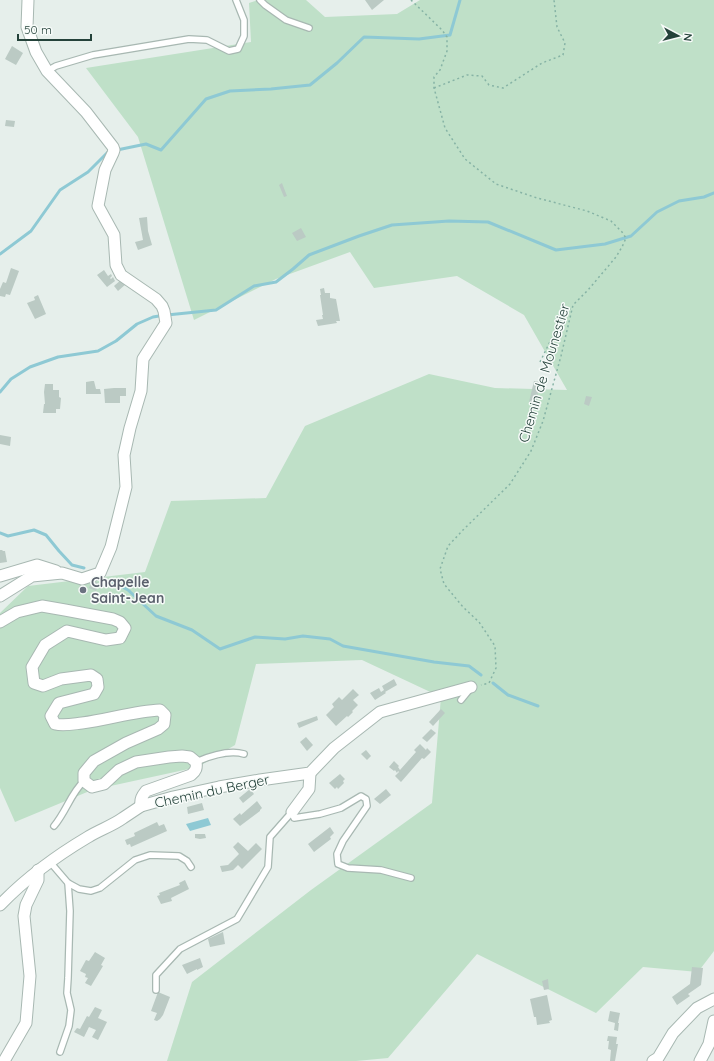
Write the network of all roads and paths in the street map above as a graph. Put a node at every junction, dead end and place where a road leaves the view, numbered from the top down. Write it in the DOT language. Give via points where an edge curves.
graph roads {
  1 [pos="28,0"];
  2 [pos="236,0"];
  3 [pos="260,0"];
  4 [pos="411,0"];
  5 [pos="554,0"];
  6 [pos="309,28"];
  7 [pos="47,71"];
  8 [pos="434,88"];
  9 [pos="573,305"];
  10 [pos="540,362"];
  11 [pos="62,573"];
  12 [pos="0,576"];
  13 [pos="0,596"];
  14 [pos="0,622"];
  15 [pos="471,687"];
  16 [pos="461,700"];
  17 [pos="244,754"];
  18 [pos="196,762"];
  19 [pos="310,773"];
  20 [pos="84,781"];
  21 [pos="141,806"];
  22 [pos="292,812"];
  23 [pos="54,826"];
  24 [pos="50,861"];
  25 [pos="191,867"];
  26 [pos="38,870"];
  27 [pos="411,878"];
  28 [pos="68,883"];
  29 [pos="0,905"];
  30 [pos="156,990"];
  31 [pos="714,999"];
  32 [pos="714,1021"];
  33 [pos="60,1052"];
  34 [pos="4,1061"];
  35 [pos="653,1061"];
  36 [pos="700,1061"];
  1 -- 7 [label="street" via="27,27 36,52"];
  2 -- 7 [label="lane" via="244,20 244,36 238,49 229,51 207,40 190,39 93,55"];
  3 -- 6 [label="lane" via="286,20"];
  4 -- 8 [label="path" via="447,38 447,51 440,70 434,77"];
  5 -- 8 [label="path" via="557,27 565,43 563,55 542,63 503,88 489,85 482,76 467,75"];
  7 -- 11 [label="street" via="86,112 114,148 104,170 98,206 114,235 116,265 121,275 156,299 162,306 166,323 143,359 141,391 124,456 126,488 105,563 100,572 82,579"];
  8 -- 9 [label="path, Chemin de Mounestier" via="445,128 461,153 496,184 588,211 610,221 626,238 616,257"];
  9 -- 10 [label="path" via="562,317"];
  9 -- 15 [label="path, Chemin de Mounestier" via="543,420 531,451 510,484 448,546 440,569 444,584 479,622 495,646 496,668 489,683"];
  11 -- 12 [label="street" via="37,566"];
  11 -- 13 [label="street" via="32,576"];
  14 -- 20 [label="street" via="17,612 42,606 113,620 120,622 125,628 120,638 106,640 67,631 45,645 32,667 34,683 43,686 61,679 91,675 97,679 98,687 94,694 59,703 51,716 55,724 62,726 97,721 146,711 160,710 165,715 164,724 158,729 126,743 94,762 84,773"];
  15 -- 16 [label="lane"];
  15 -- 19 [label="street" via="380,712 334,748"];
  17 -- 18 [label="lane" via="236,752 207,757"];
  18 -- 20 [label="street" via="190,757 182,756 136,762 119,770 104,784 92,787"];
  18 -- 21 [label="street, Chemin du Berger" via="195,772 191,775 146,791 142,795"];
  19 -- 21 [label="street, Chemin du Berger" via="219,787"];
  19 -- 22 [label="street" via="309,789"];
  20 -- 23 [label="lane" via="77,787 60,820"];
  21 -- 24 [label="street"];
  22 -- 27 [label="lane" via="294,818 320,814 341,808 361,796 366,799 367,806 343,841 337,854 338,864 348,868 381,870"];
  22 -- 30 [label="lane" via="270,837 268,867 237,919 180,950 156,975"];
  24 -- 26 [label="street"];
  24 -- 28 [label="lane"];
  25 -- 28 [label="lane" via="179,856 150,856 135,860 100,888 91,891 79,889"];
  26 -- 29 [label="street"];
  26 -- 34 [label="street" via="38,880 26,905 24,916 30,976 26,1023"];
  28 -- 33 [label="lane" via="70,911 67,993 71,1010 69,1026"];
  31 -- 35 [label="street" via="697,1008 673,1033 658,1058"];
  32 -- 36 [label="street" via="709,1044"];
}
